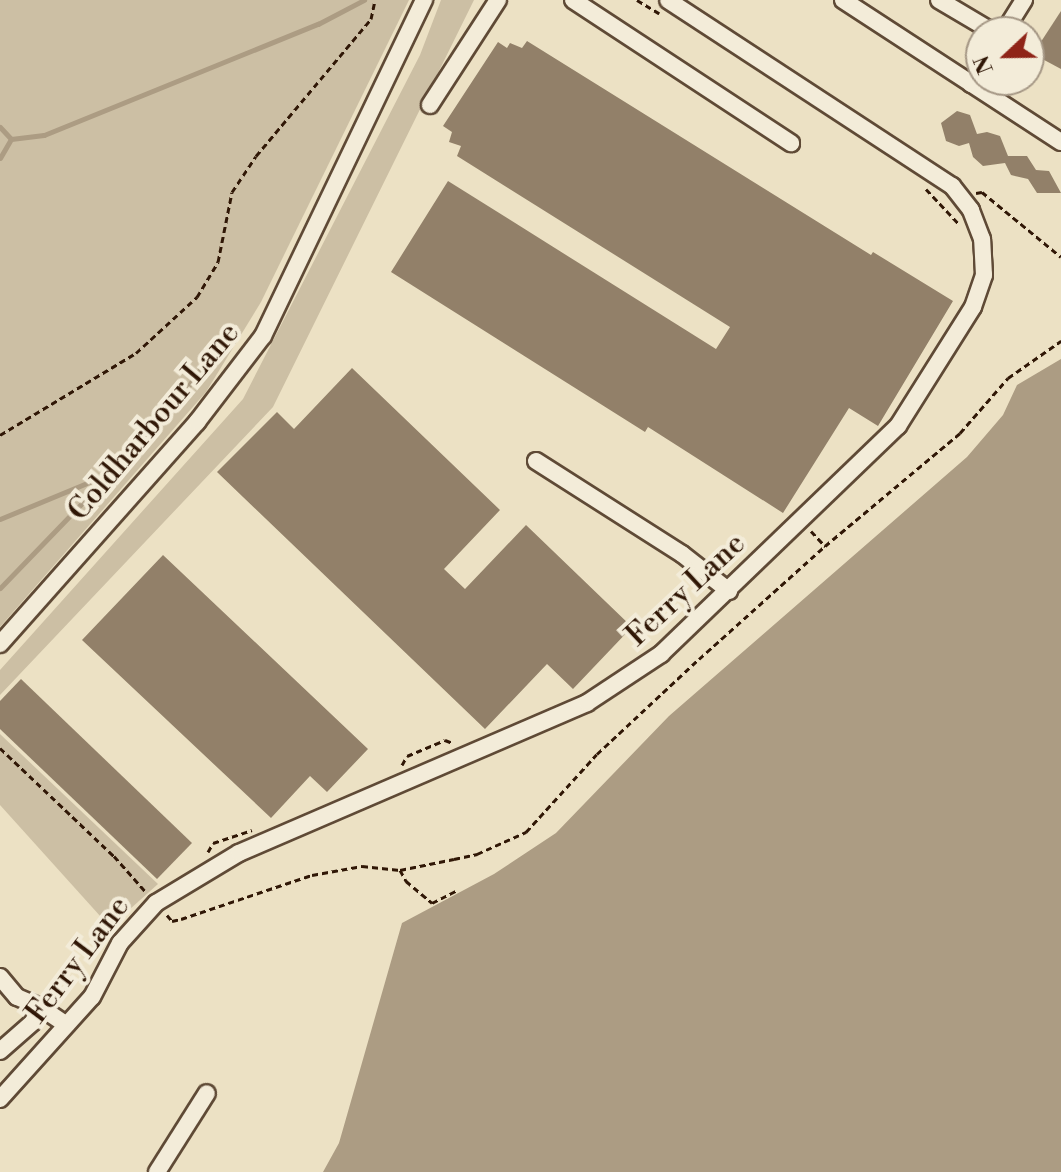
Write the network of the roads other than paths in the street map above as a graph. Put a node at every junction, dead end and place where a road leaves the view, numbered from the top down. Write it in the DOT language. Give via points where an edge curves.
graph roads {
  1 [pos="424,0"];
  2 [pos="498,0"];
  3 [pos="573,0"];
  4 [pos="668,0"];
  5 [pos="843,0"];
  6 [pos="939,0"];
  7 [pos="966,16"];
  8 [pos="965,80"];
  9 [pos="990,96"];
  10 [pos="430,105"];
  11 [pos="1061,142"];
  12 [pos="791,143"];
  13 [pos="536,461"];
  14 [pos="729,591"];
  15 [pos="0,644"];
  16 [pos="0,977"];
  17 [pos="40,1007"];
  18 [pos="67,1025"];
  19 [pos="0,1051"];
  20 [pos="207,1093"];
  21 [pos="0,1099"];
  22 [pos="157,1172"];
  1 -- 15 [label="street, Coldharbour Lane" via="263,336 197,422"];
  2 -- 10 [label="street"];
  3 -- 12 [label="street"];
  4 -- 14 [label="street, Ferry Lane" via="952,186 982,239 984,275 973,307 898,426"];
  5 -- 8 [label="street"];
  6 -- 7 [label="street"];
  9 -- 11 [label="street"];
  13 -- 14 [label="street" via="682,554"];
  14 -- 18 [label="street, Ferry Lane" via="661,654 610,690 538,727 239,853 156,903 120,943 92,997"];
  16 -- 17 [label="street" via="17,997"];
  17 -- 18 [label="street"];
  17 -- 19 [label="street" via="33,1022"];
  18 -- 21 [label="street, Ferry Lane"];
  20 -- 22 [label="street"];
}
